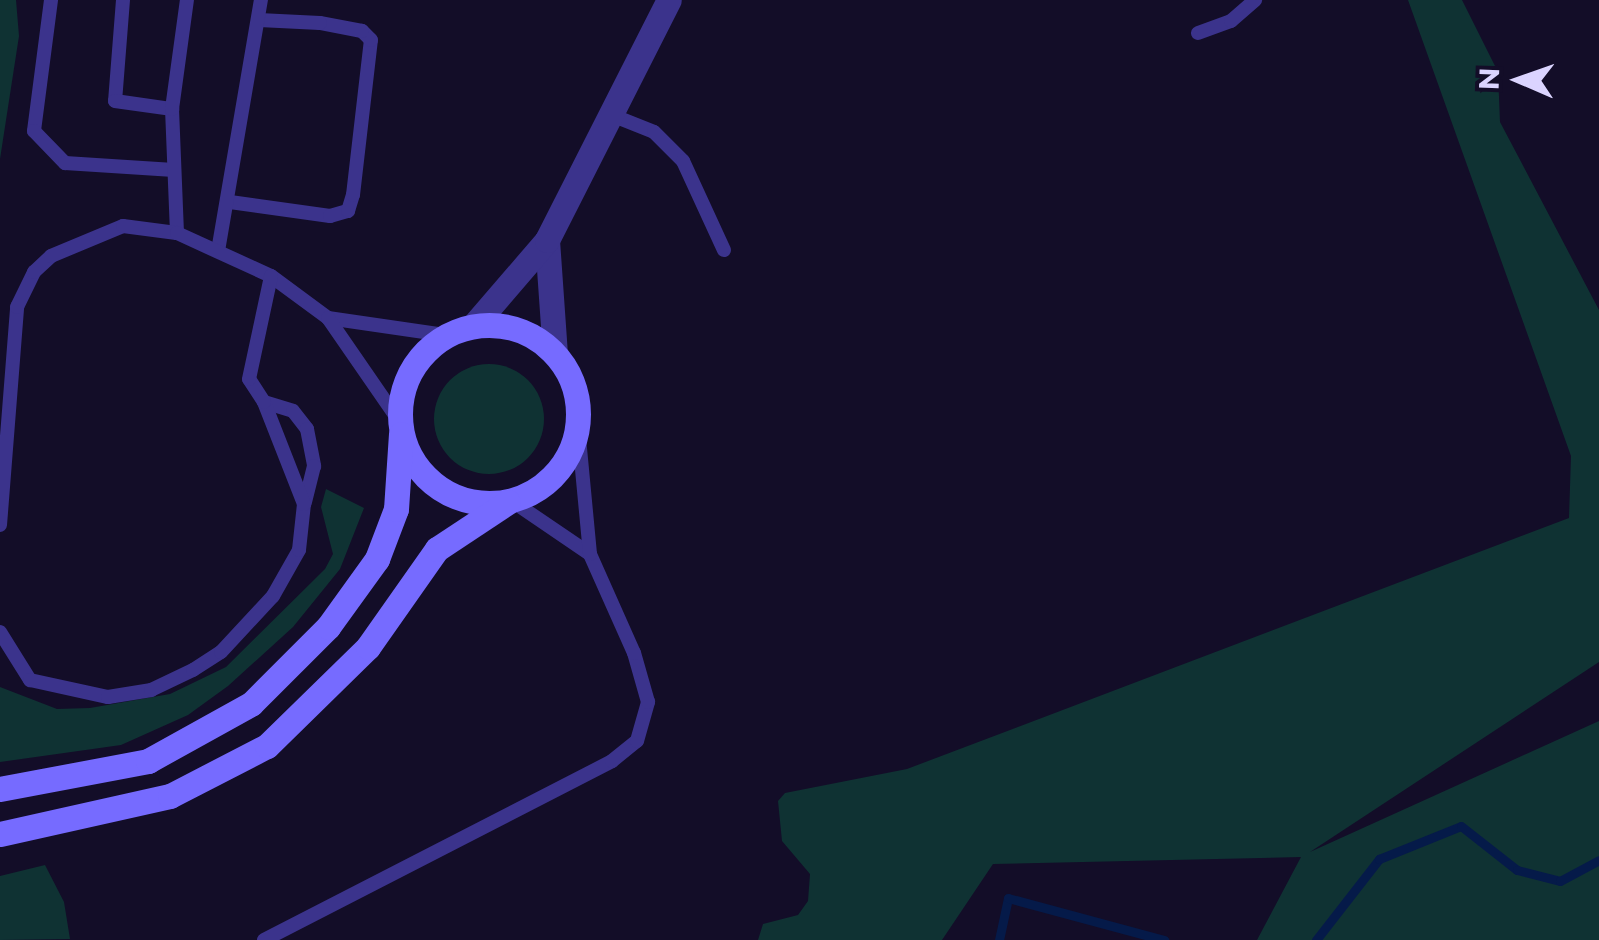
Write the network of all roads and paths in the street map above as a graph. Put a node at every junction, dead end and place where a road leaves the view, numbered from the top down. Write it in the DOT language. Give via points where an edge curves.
graph roads {
  1 [pos="51,0"];
  2 [pos="123,0"];
  3 [pos="187,0"];
  4 [pos="261,0"];
  5 [pos="669,0"];
  6 [pos="1255,0"];
  7 [pos="259,20"];
  8 [pos="1198,32"];
  9 [pos="172,110"];
  10 [pos="609,114"];
  11 [pos="174,170"];
  12 [pos="230,202"];
  13 [pos="177,233"];
  14 [pos="547,240"];
  15 [pos="724,250"];
  16 [pos="218,251"];
  17 [pos="271,276"];
  18 [pos="328,318"];
  19 [pos="474,325"];
  20 [pos="445,336"];
  21 [pos="555,353"];
  22 [pos="264,402"];
  23 [pos="400,428"];
  24 [pos="578,428"];
  25 [pos="510,501"];
  26 [pos="304,504"];
  27 [pos="0,525"];
  28 [pos="590,554"];
  29 [pos="0,632"];
  30 [pos="0,789"];
  31 [pos="0,834"];
  32 [pos="264,940"];
  1 -- 11 [label="lane" via="34,131 65,163"];
  2 -- 9 [label="lane" via="116,101"];
  3 -- 9 [label="lane"];
  4 -- 7 [label="lane"];
  5 -- 10 [label="street"];
  6 -- 8 [label="lane" via="1230,21"];
  7 -- 12 [label="lane"];
  7 -- 12 [label="lane" via="320,23 362,31 371,40 354,195 348,212 330,216"];
  9 -- 11 [label="lane"];
  10 -- 14 [label="street"];
  10 -- 15 [label="lane" via="654,132 683,161"];
  11 -- 13 [label="lane"];
  12 -- 16 [label="lane"];
  13 -- 16 [label="lane"];
  13 -- 27 [label="lane" via="122,226 51,256 34,272 17,307"];
  14 -- 19 [label="street"];
  14 -- 21 [label="street"];
  16 -- 17 [label="lane"];
  17 -- 18 [label="lane"];
  17 -- 22 [label="lane" via="248,379"];
  18 -- 20 [label="lane"];
  18 -- 23 [label="lane"];
  19 -- 20 [label="street"];
  19 -- 21 [label="street" via="518,329"];
  20 -- 23 [label="street" via="410,371"];
  21 -- 24 [label="street" via="574,388"];
  22 -- 26 [label="lane"];
  22 -- 26 [label="lane" via="293,411 308,429 314,466"];
  23 -- 25 [label="street" via="430,482 481,504"];
  23 -- 30 [label="street" via="396,509 378,559 328,627 251,704 148,761"];
  24 -- 25 [label="street" via="556,474"];
  24 -- 28 [label="lane"];
  25 -- 28 [label="lane"];
  25 -- 31 [label="street" via="437,550 368,647 267,746 170,796"];
  26 -- 29 [label="lane" via="292,568 250,625 221,652 151,690 108,696 56,690 30,680"];
  28 -- 32 [label="lane" via="644,686 648,716 637,741 612,761"];
}
